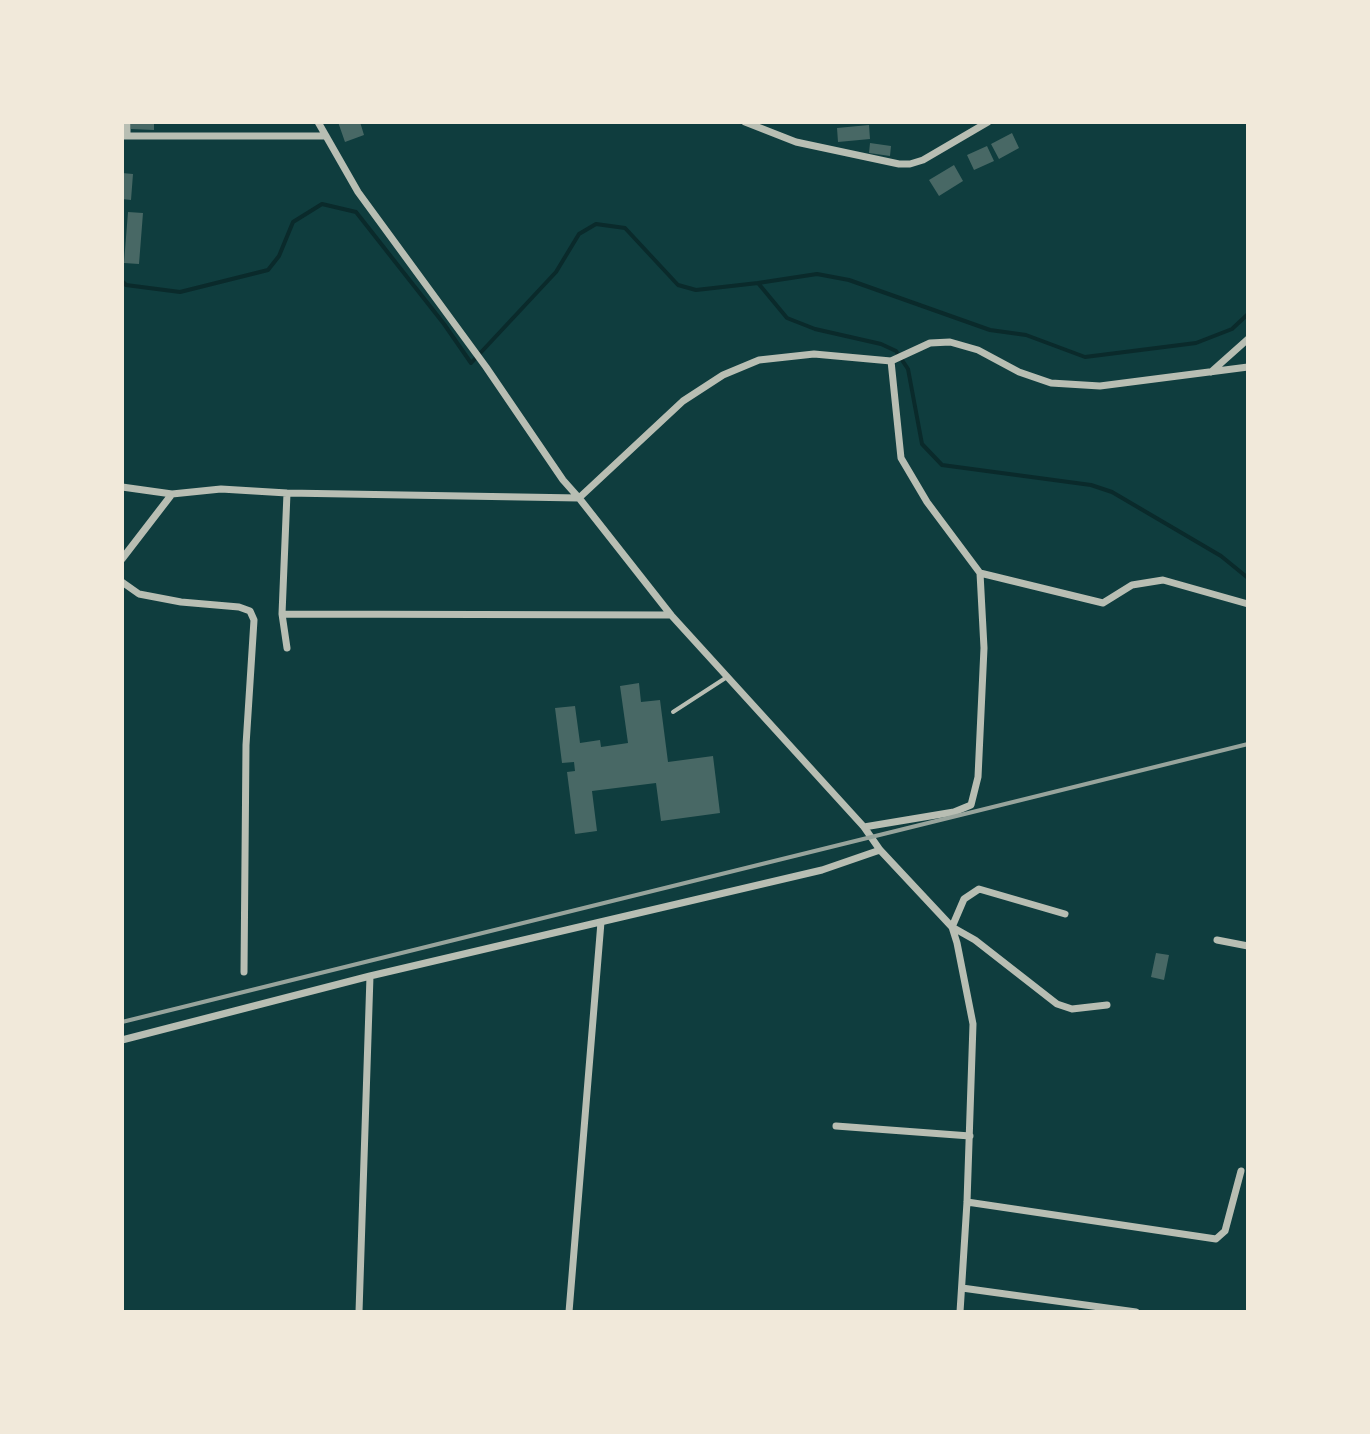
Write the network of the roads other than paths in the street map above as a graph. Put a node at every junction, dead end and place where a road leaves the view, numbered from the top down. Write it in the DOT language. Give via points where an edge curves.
graph roads {
  1 [pos="127,122"];
  2 [pos="318,122"];
  3 [pos="988,122"];
  4 [pos="748,123"];
  5 [pos="125,136"];
  6 [pos="326,136"];
  7 [pos="1248,339"];
  8 [pos="891,361"];
  9 [pos="1248,367"];
  10 [pos="1209,373"];
  11 [pos="122,487"];
  12 [pos="287,493"];
  13 [pos="172,494"];
  14 [pos="579,498"];
  15 [pos="122,559"];
  16 [pos="980,573"];
  17 [pos="122,582"];
  18 [pos="1248,604"];
  19 [pos="282,614"];
  20 [pos="671,615"];
  21 [pos="287,648"];
  22 [pos="727,677"];
  23 [pos="673,712"];
  24 [pos="864,827"];
  25 [pos="880,850"];
  26 [pos="1065,914"];
  27 [pos="601,922"];
  28 [pos="952,927"];
  29 [pos="1217,940"];
  30 [pos="1248,946"];
  31 [pos="244,972"];
  32 [pos="370,976"];
  33 [pos="1107,1005"];
  34 [pos="122,1040"];
  35 [pos="836,1126"];
  36 [pos="970,1136"];
  37 [pos="1241,1171"];
  38 [pos="967,1202"];
  39 [pos="962,1288"];
  40 [pos="359,1312"];
  41 [pos="569,1312"];
  42 [pos="960,1312"];
  43 [pos="1136,1312"];
  1 -- 5 [label="street"];
  2 -- 6 [label="street"];
  3 -- 4 [label="street" via="910,164 796,142"];
  5 -- 6 [label="street"];
  6 -- 14 [label="street" via="358,192"];
  7 -- 10 [label="street"];
  8 -- 10 [label="street" via="930,343 950,342 1051,383 1100,386"];
  8 -- 14 [label="street" via="814,354 759,360 723,375 683,401"];
  8 -- 16 [label="street" via="901,458"];
  9 -- 10 [label="street"];
  11 -- 13 [label="street"];
  12 -- 13 [label="street" via="221,489"];
  12 -- 14 [label="street"];
  12 -- 19 [label="street"];
  13 -- 15 [label="street"];
  14 -- 20 [label="street"];
  16 -- 18 [label="street" via="1103,603 1132,585 1163,580"];
  16 -- 24 [label="street" via="984,648 978,777 971,805"];
  17 -- 31 [label="street" via="139,594 239,607 250,611 254,620 246,745"];
  19 -- 20 [label="street"];
  19 -- 21 [label="street"];
  20 -- 22 [label="street"];
  22 -- 23 [label="lane"];
  22 -- 24 [label="street"];
  24 -- 25 [label="street"];
  25 -- 27 [label="street" via="822,870"];
  25 -- 28 [label="street"];
  26 -- 28 [label="street" via="979,889 964,899"];
  27 -- 32 [label="street"];
  27 -- 41 [label="street"];
  28 -- 33 [label="street" via="1057,1004 1072,1009"];
  28 -- 36 [label="street" via="973,1024"];
  29 -- 30 [label="street"];
  32 -- 34 [label="street"];
  32 -- 40 [label="street"];
  35 -- 36 [label="street"];
  36 -- 38 [label="street"];
  37 -- 38 [label="street" via="1225,1231 1216,1239"];
  38 -- 39 [label="street"];
  39 -- 42 [label="street"];
  39 -- 43 [label="street"];
}
